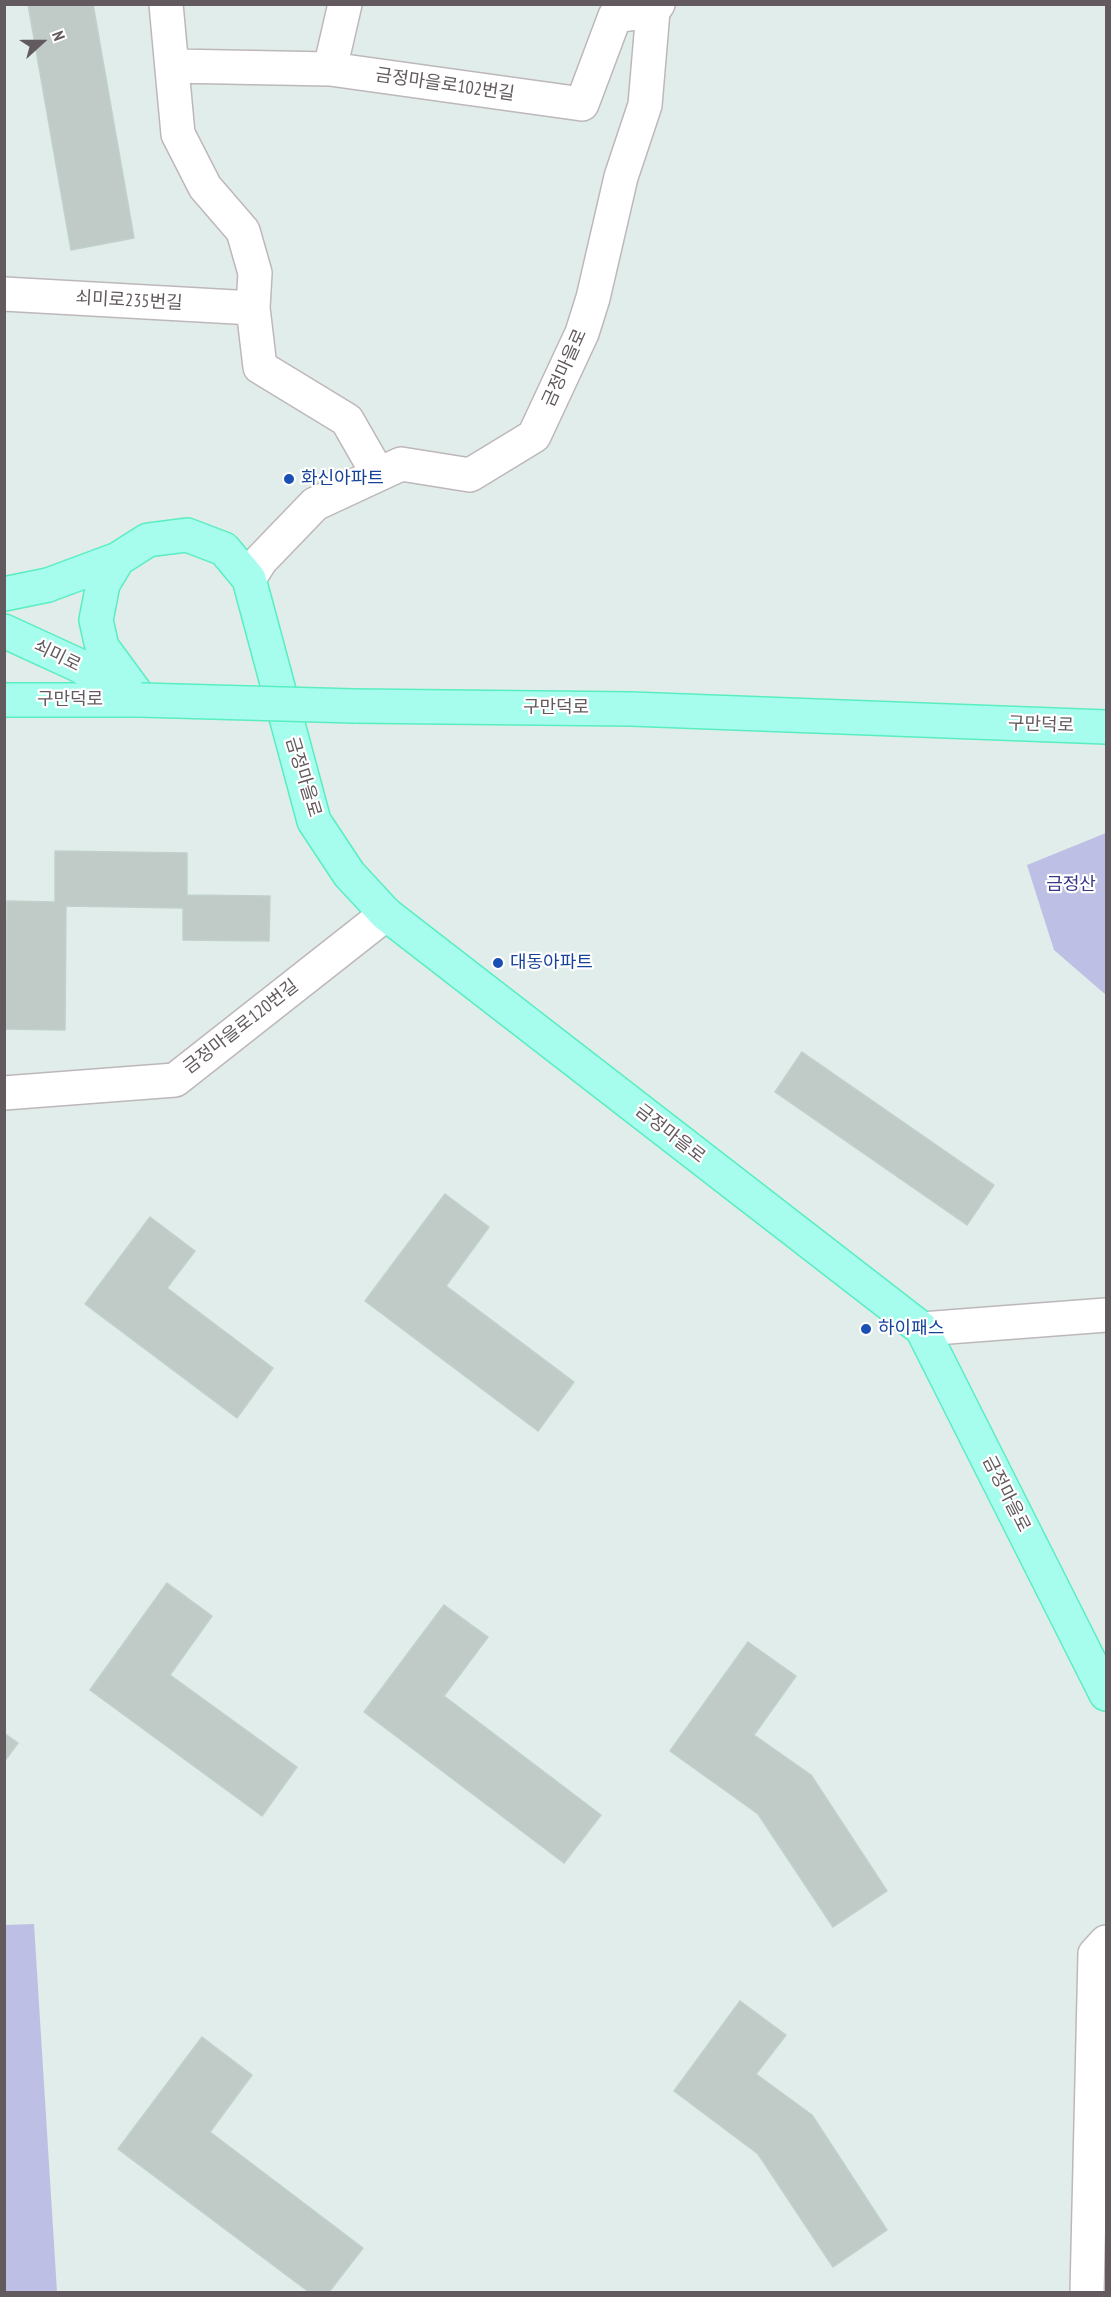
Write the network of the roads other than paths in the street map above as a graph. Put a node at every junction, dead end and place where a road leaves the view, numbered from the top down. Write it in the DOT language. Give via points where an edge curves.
graph roads {
  1 [pos="166,4"];
  2 [pos="345,4"];
  3 [pos="655,7"];
  4 [pos="174,66"];
  5 [pos="330,69"];
  6 [pos="4,294"];
  7 [pos="253,308"];
  8 [pos="378,474"];
  9 [pos="118,559"];
  10 [pos="249,579"];
  11 [pos="4,594"];
  12 [pos="4,631"];
  13 [pos="4,700"];
  14 [pos="141,700"];
  15 [pos="1107,727"];
  16 [pos="386,914"];
  17 [pos="4,1093"];
  18 [pos="1107,1315"];
  19 [pos="922,1329"];
  20 [pos="1107,1694"];
  21 [pos="1107,1942"];
  22 [pos="1087,2292"];
  1 -- 4 [label="street"];
  2 -- 5 [label="street"];
  3 -- 5 [label="street, 금정마을로102번길" via="615,16 582,104"];
  3 -- 8 [label="street, 금정마을로" via="645,105 621,177 593,298 582,333 534,436 470,475 401,464"];
  4 -- 5 [label="street, 금정마을로102번길"];
  4 -- 7 [label="street" via="178,134 205,187 243,231 255,273"];
  6 -- 7 [label="street, 쇠미로235번길"];
  7 -- 8 [label="street" via="260,367 347,420"];
  8 -- 10 [label="street, 금정마을로" via="315,504 261,560"];
  9 -- 10 [label="main road, 금정마을로" via="148,540 187,535 224,549"];
  9 -- 11 [label="main road" via="48,585"];
  9 -- 14 [label="main road, 금정마을로" via="103,584 96,620 102,647"];
  10 -- 16 [label="main road, 금정마을로" via="314,821 349,873"];
  12 -- 14 [label="main road, 쇠미로"];
  13 -- 14 [label="main road, 구만덕로"];
  14 -- 15 [label="main road, 구만덕로, bridge" via="631,709"];
  16 -- 17 [label="street, 금정마을로120번길" via="175,1080"];
  16 -- 19 [label="main road, 금정마을로"];
  18 -- 19 [label="street"];
  19 -- 20 [label="main road, 금정마을로"];
  21 -- 22 [label="street" via="1095,1954"];
}
